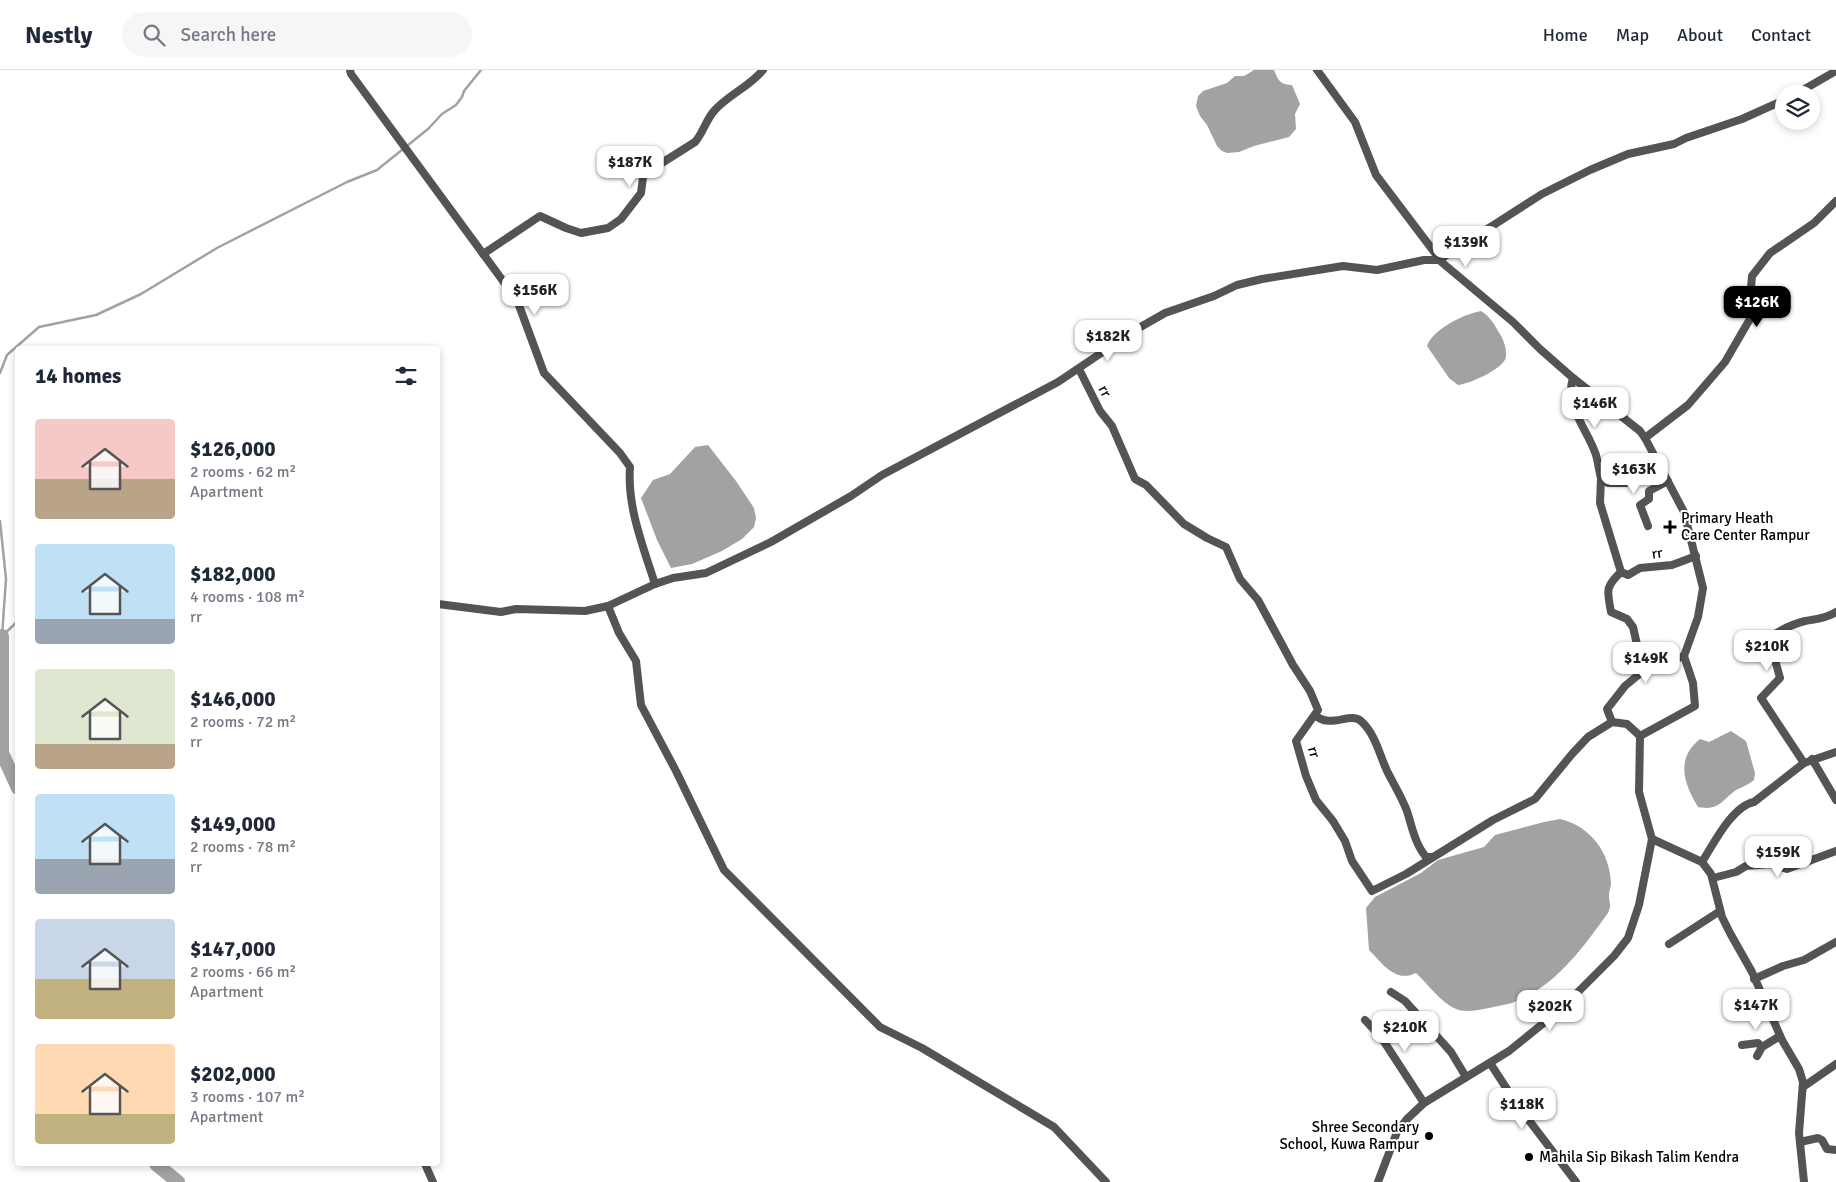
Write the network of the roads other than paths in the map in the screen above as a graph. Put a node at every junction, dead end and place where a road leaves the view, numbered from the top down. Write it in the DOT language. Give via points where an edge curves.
graph roads {
  1 [pos="350,70"];
  2 [pos="762,70"];
  3 [pos="1317,70"];
  4 [pos="1836,71"];
  5 [pos="1812,85"];
  6 [pos="1775,104"];
  7 [pos="1836,201"];
  8 [pos="483,254"];
  9 [pos="1439,260"];
  10 [pos="1079,369"];
  11 [pos="1573,378"];
  12 [pos="1645,438"];
  13 [pos="1601,478"];
  14 [pos="1668,481"];
  15 [pos="1626,483"];
  16 [pos="1648,526"];
  17 [pos="1696,556"];
  18 [pos="1621,572"];
  19 [pos="655,584"];
  20 [pos="440,604"];
  21 [pos="608,606"];
  22 [pos="1836,612"];
  23 [pos="1684,656"];
  24 [pos="1644,671"];
  25 [pos="1315,715"];
  26 [pos="1612,722"];
  27 [pos="1640,736"];
  28 [pos="1836,752"];
  29 [pos="1808,761"];
  30 [pos="1835,794"];
  31 [pos="1652,839"];
  32 [pos="1836,851"];
  33 [pos="1431,857"];
  34 [pos="1702,862"];
  35 [pos="1713,878"];
  36 [pos="1720,911"];
  37 [pos="1836,942"];
  38 [pos="1669,944"];
  39 [pos="1754,979"];
  40 [pos="1391,992"];
  41 [pos="1365,1020"];
  42 [pos="1780,1036"];
  43 [pos="1742,1045"];
  44 [pos="1762,1047"];
  45 [pos="1757,1056"];
  46 [pos="1490,1063"];
  47 [pos="1836,1064"];
  48 [pos="1466,1077"];
  49 [pos="1803,1087"];
  50 [pos="1424,1103"];
  51 [pos="1800,1142"];
  52 [pos="1836,1150"];
  53 [pos="426,1166"];
  54 [pos="433,1182"];
  55 [pos="1106,1182"];
  56 [pos="1378,1182"];
  57 [pos="1576,1182"];
  58 [pos="1804,1182"];
  1 -- 8 [label="street"];
  2 -- 8 [label="street" via="712,113 695,142 646,173 641,194 614,225 581,233 540,216"];
  3 -- 9 [label="street" via="1354,122 1376,175"];
  4 -- 5 [label="street"];
  6 -- 9 [label="street" via="1674,144 1628,154 1590,170 1542,194"];
  7 -- 12 [label="street" via="1814,223 1770,253 1752,276 1754,312 1726,362 1688,405"];
  8 -- 19 [label="street" via="517,300 544,373 630,467 633,512"];
  9 -- 10 [label="street" via="1377,270 1335,267 1237,285 1165,313"];
  9 -- 11 [label="street"];
  10 -- 19 [label="street" via="882,475 771,542 706,573"];
  10 -- 25 [label="street, rr" via="1100,411 1112,426 1135,479 1146,485 1184,524 1226,547 1240,579 1258,600 1316,703 1318,710"];
  11 -- 12 [label="street"];
  11 -- 13 [label="street" via="1570,386 1573,405 1596,455"];
  12 -- 14 [label="street"];
  13 -- 15 [label="street" via="1608,483"];
  13 -- 18 [label="street" via="1600,503"];
  14 -- 16 [label="street, rr" via="1649,491 1649,499 1640,505"];
  14 -- 17 [label="street" via="1684,512"];
  17 -- 18 [label="street, rr" via="1672,565 1640,568 1628,575"];
  17 -- 23 [label="street" via="1703,588 1698,617"];
  18 -- 24 [label="street" via="1610,583 1611,612 1627,619 1633,627"];
  19 -- 21 [label="street"];
  20 -- 21 [label="street" via="501,612 516,609 585,610"];
  21 -- 55 [label="street" via="636,661 641,705 724,870 880,1027 922,1048 1054,1127"];
  22 -- 29 [label="street" via="1802,622 1769,638 1780,678 1760,698"];
  23 -- 24 [label="street"];
  23 -- 27 [label="street" via="1693,683 1695,706"];
  24 -- 26 [label="street" via="1625,686 1607,709"];
  25 -- 33 [label="street" via="1330,722 1356,718 1362,722 1403,801 1417,844 1426,857"];
  25 -- 33 [label="street, rr" via="1296,741 1306,776 1316,800 1346,841 1352,861 1372,891"];
  26 -- 27 [label="street" via="1626,724"];
  26 -- 33 [label="street, rr" via="1572,754 1535,799"];
  27 -- 31 [label="street" via="1639,792"];
  28 -- 29 [label="street"];
  29 -- 30 [label="street"];
  29 -- 34 [label="street" via="1730,818"];
  31 -- 34 [label="street"];
  31 -- 46 [label="street" via="1639,905 1628,938 1561,1009 1510,1051"];
  32 -- 35 [label="street" via="1787,870 1770,864 1746,866"];
  34 -- 35 [label="street"];
  35 -- 36 [label="street"];
  36 -- 38 [label="street"];
  36 -- 39 [label="street"];
  37 -- 39 [label="street" via="1804,960"];
  39 -- 42 [label="street"];
  40 -- 48 [label="street" via="1405,1001 1451,1052"];
  41 -- 50 [label="street" via="1381,1037"];
  42 -- 44 [label="street"];
  42 -- 49 [label="street" via="1799,1069"];
  43 -- 44 [label="street" via="1758,1043"];
  44 -- 45 [label="street"];
  46 -- 48 [label="street"];
  46 -- 57 [label="street"];
  47 -- 49 [label="street"];
  48 -- 50 [label="street"];
  49 -- 51 [label="street"];
  50 -- 56 [label="street" via="1397,1132"];
  51 -- 52 [label="street" via="1818,1138 1826,1149"];
  51 -- 58 [label="street"];
  53 -- 54 [label="street"];
}
